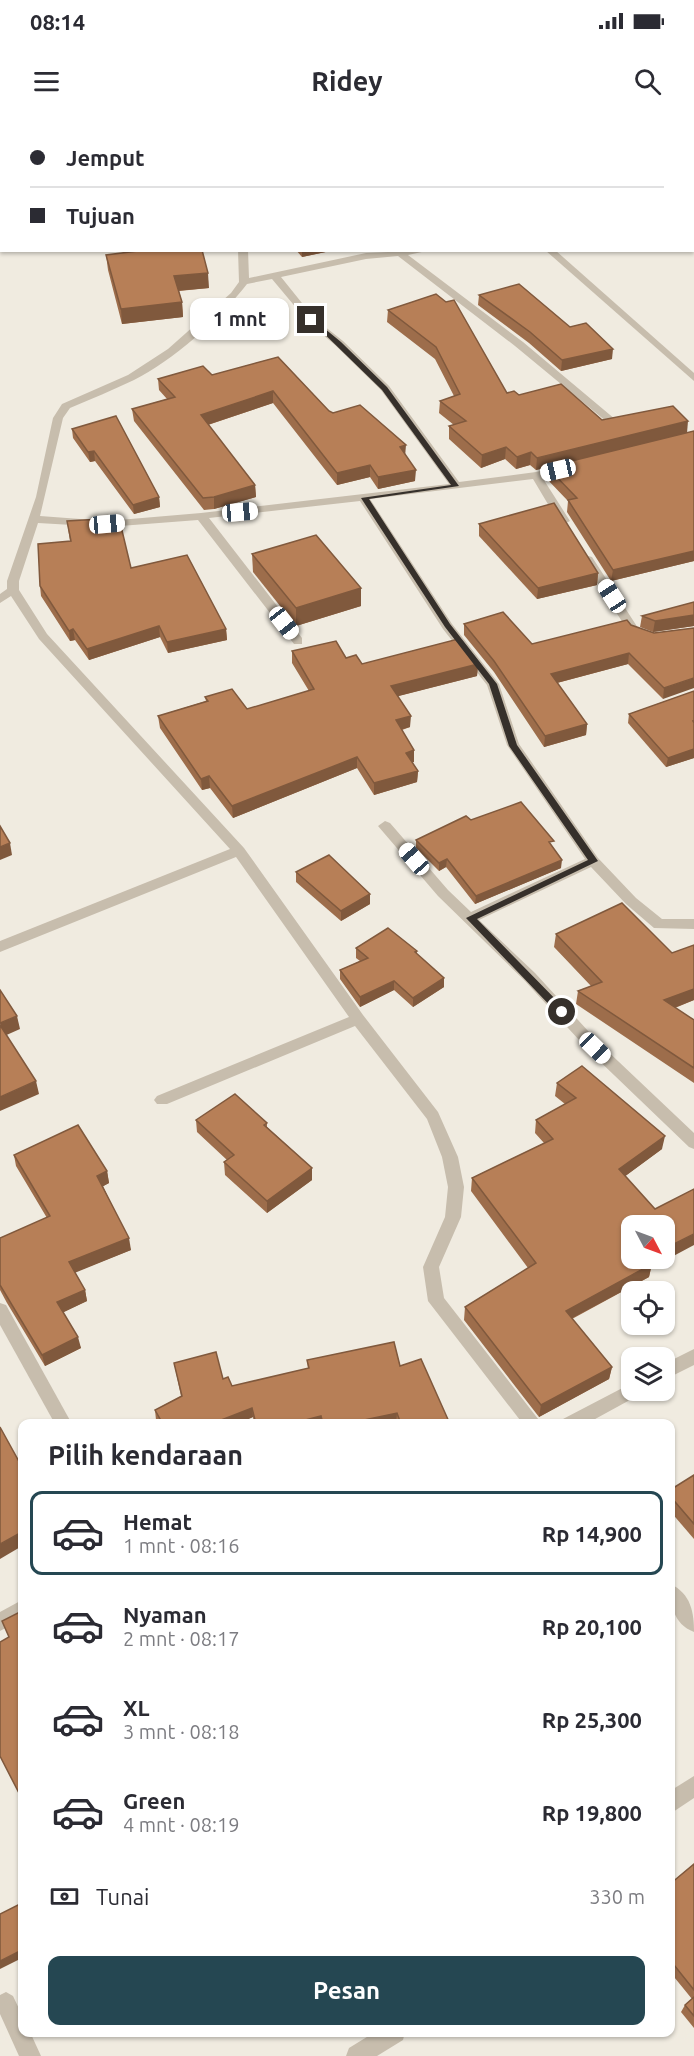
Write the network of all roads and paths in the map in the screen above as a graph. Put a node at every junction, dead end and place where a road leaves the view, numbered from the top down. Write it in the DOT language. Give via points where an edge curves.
graph roads {
  1 [pos="243,252"];
  2 [pos="409,252"];
  3 [pos="551,252"];
  4 [pos="400,253"];
  5 [pos="276,277"];
  6 [pos="244,282"];
  7 [pos="694,378"];
  8 [pos="617,425"];
  9 [pos="580,465"];
  10 [pos="536,475"];
  11 [pos="456,486"];
  12 [pos="364,498"];
  13 [pos="201,516"];
  14 [pos="33,519"];
  15 [pos="570,531"];
  16 [pos="581,549"];
  17 [pos="13,590"];
  18 [pos="0,599"];
  19 [pos="652,638"];
  20 [pos="298,641"];
  21 [pos="385,826"];
  22 [pos="239,851"];
  23 [pos="593,861"];
  24 [pos="471,918"];
  25 [pos="694,924"];
  26 [pos="0,947"];
  27 [pos="358,1019"];
  28 [pos="162,1100"];
  29 [pos="694,1143"];
  30 [pos="0,1310"];
  31 [pos="694,1356"];
  32 [pos="675,1367"];
  33 [pos="621,1396"];
  34 [pos="61,1419"];
  35 [pos="530,1419"];
  36 [pos="578,1419"];
  37 [pos="675,1599"];
  38 [pos="18,1611"];
  39 [pos="0,1622"];
  40 [pos="694,1623"];
  41 [pos="694,1786"];
  42 [pos="675,1800"];
  43 [pos="6,2003"];
  44 [pos="18,2030"];
  45 [pos="21,2037"];
  46 [pos="387,2037"];
  47 [pos="30,2056"];
  48 [pos="357,2056"];
  1 -- 6 [label="street"];
  2 -- 4 [label="street"];
  3 -- 7 [label="street"];
  4 -- 5 [label="street" via="366,255"];
  4 -- 8 [label="street"];
  5 -- 6 [label="street"];
  5 -- 11 [label="street" via="311,320 385,388"];
  6 -- 14 [label="street" via="172,351 132,377 66,406 58,418"];
  9 -- 10 [label="street"];
  10 -- 11 [label="street"];
  10 -- 15 [label="street"];
  11 -- 12 [label="street"];
  12 -- 13 [label="street"];
  12 -- 23 [label="street" via="447,626 493,684 513,746"];
  13 -- 14 [label="street" via="107,524"];
  13 -- 20 [label="street"];
  14 -- 17 [label="street"];
  16 -- 19 [label="street" via="634,631"];
  17 -- 18 [label="street"];
  17 -- 22 [label="street" via="43,636"];
  21 -- 24 [label="street" via="443,893"];
  22 -- 26 [label="street"];
  22 -- 27 [label="street"];
  23 -- 24 [label="street"];
  23 -- 25 [label="street" via="631,902 659,924"];
  24 -- 29 [label="street" via="595,1048"];
  27 -- 28 [label="street"];
  27 -- 35 [label="street" via="433,1116 450,1157 456,1187 453,1217 431,1267 436,1300"];
  30 -- 34 [label="street"];
  31 -- 32 [label="street"];
  33 -- 36 [label="street"];
  37 -- 40 [label="street"];
  38 -- 39 [label="street"];
  41 -- 42 [label="street"];
  43 -- 44 [label="street"];
  45 -- 47 [label="street"];
  46 -- 48 [label="street"];
}
